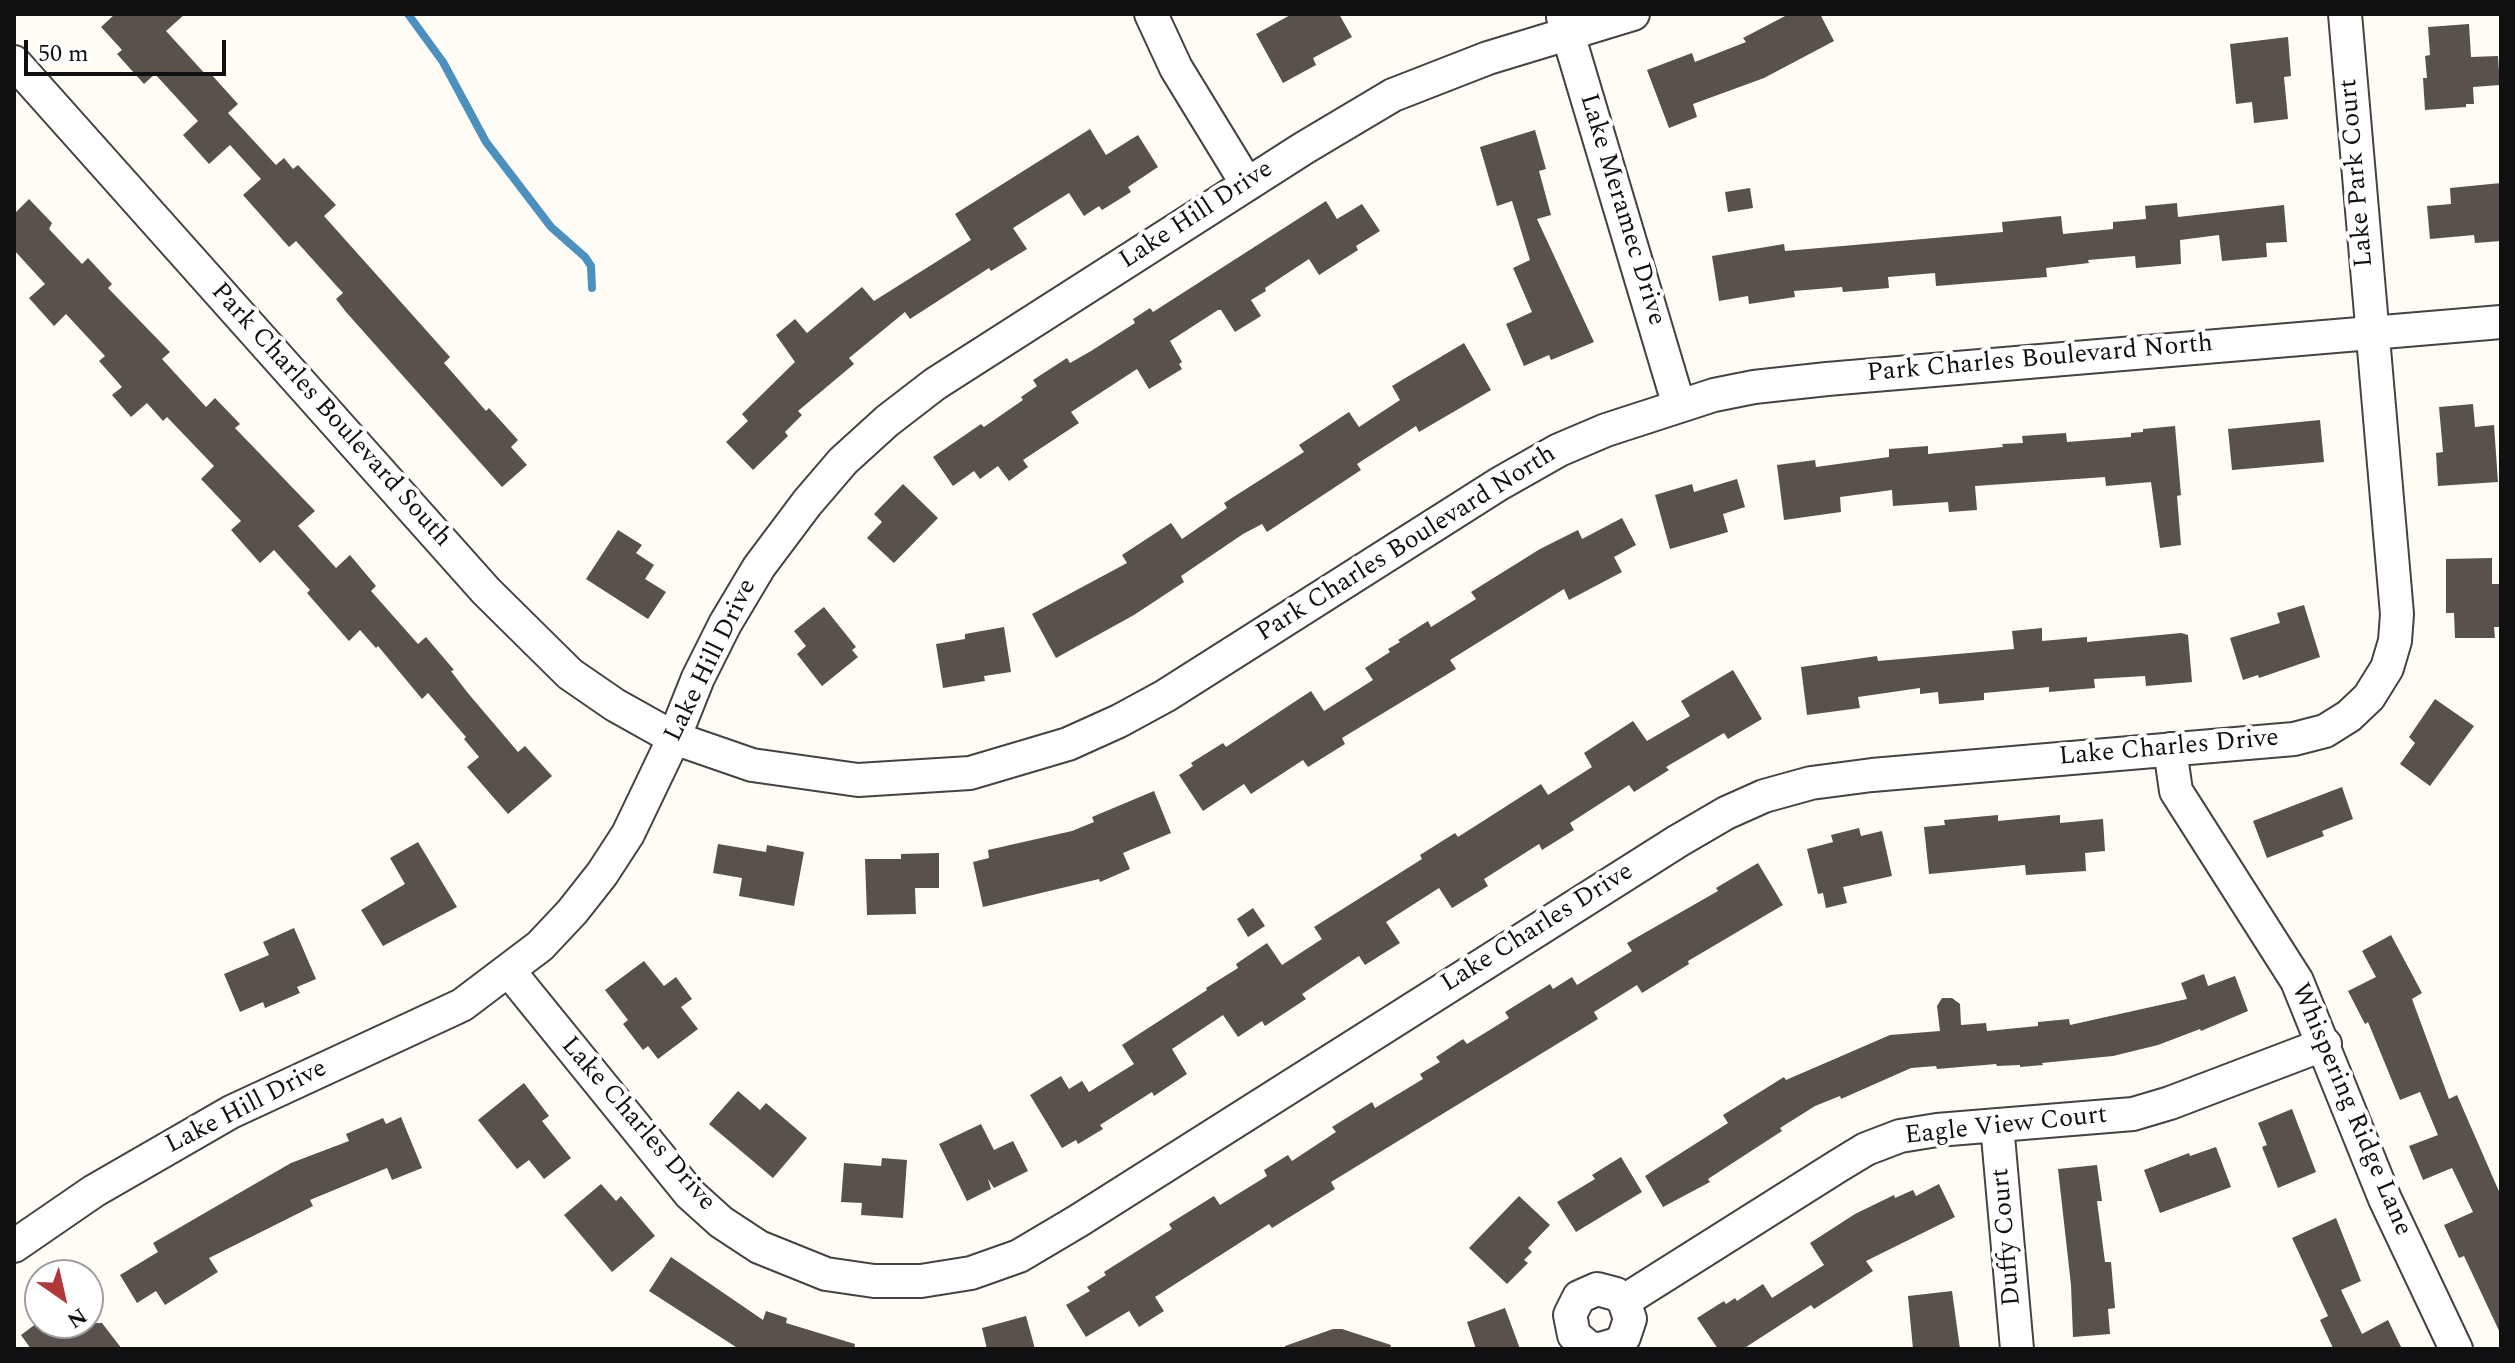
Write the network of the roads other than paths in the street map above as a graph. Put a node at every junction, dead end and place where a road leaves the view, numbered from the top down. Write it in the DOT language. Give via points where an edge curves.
graph roads {
  1 [pos="1151,14"];
  2 [pos="1633,14"];
  3 [pos="2345,14"];
  4 [pos="1566,24"];
  5 [pos="14,62"];
  6 [pos="1247,184"];
  7 [pos="2501,322"];
  8 [pos="2372,333"];
  9 [pos="1679,406"];
  10 [pos="674,738"];
  11 [pos="2170,749"];
  12 [pos="509,971"];
  13 [pos="2325,1044"];
  14 [pos="1997,1125"];
  15 [pos="14,1246"];
  16 [pos="1624,1301"];
  17 [pos="1599,1349"];
  18 [pos="2017,1349"];
  19 [pos="2456,1349"];
  1 -- 6 [label="street" via="1176,68"];
  2 -- 4 [label="street, Lake Hill Drive"];
  3 -- 8 [label="street, Lake Park Court"];
  4 -- 6 [label="street, Lake Hill Drive" via="1393,95"];
  4 -- 9 [label="street, Lake Meramec Drive"];
  5 -- 10 [label="street, Park Charles Boulevard South" via="486,591 570,674"];
  6 -- 10 [label="street, Lake Hill Drive" via="935,384 843,461 759,567 725,624"];
  7 -- 8 [label="street, Park Charles Boulevard North"];
  8 -- 9 [label="street, Park Charles Boulevard North" via="1827,379 1754,387"];
  8 -- 11 [label="street, Lake Charles Drive" via="2397,614 2387,668 2369,697 2325,731 2294,739"];
  9 -- 10 [label="street, Park Charles Boulevard North" via="1559,450 1165,696 1068,744 970,773 858,780 752,765"];
  10 -- 12 [label="street, Lake Hill Drive" via="628,834 602,874 540,946"];
  11 -- 12 [label="street, Lake Charles Drive" via="1872,775 1811,783 1751,802 1678,841 1019,1256 971,1273 921,1281 826,1274 759,1247 721,1222 690,1194"];
  11 -- 13 [label="street, Whispering Ridge Lane" via="2176,791 2297,981"];
  12 -- 15 [label="street, Lake Hill Drive" via="462,1005 231,1112 94,1191"];
  13 -- 14 [label="street, Eagle View Court" via="2133,1114"];
  13 -- 19 [label="street, Whispering Ridge Lane" via="2385,1199"];
  14 -- 16 [label="street, Eagle View Court" via="1900,1136 1866,1149"];
  14 -- 18 [label="street, Duffy Court"];
  16 -- 17 [label="street" via="1628,1328 1617,1344"];
  16 -- 17 [label="street" via="1597,1289 1573,1305 1574,1335"];
}
